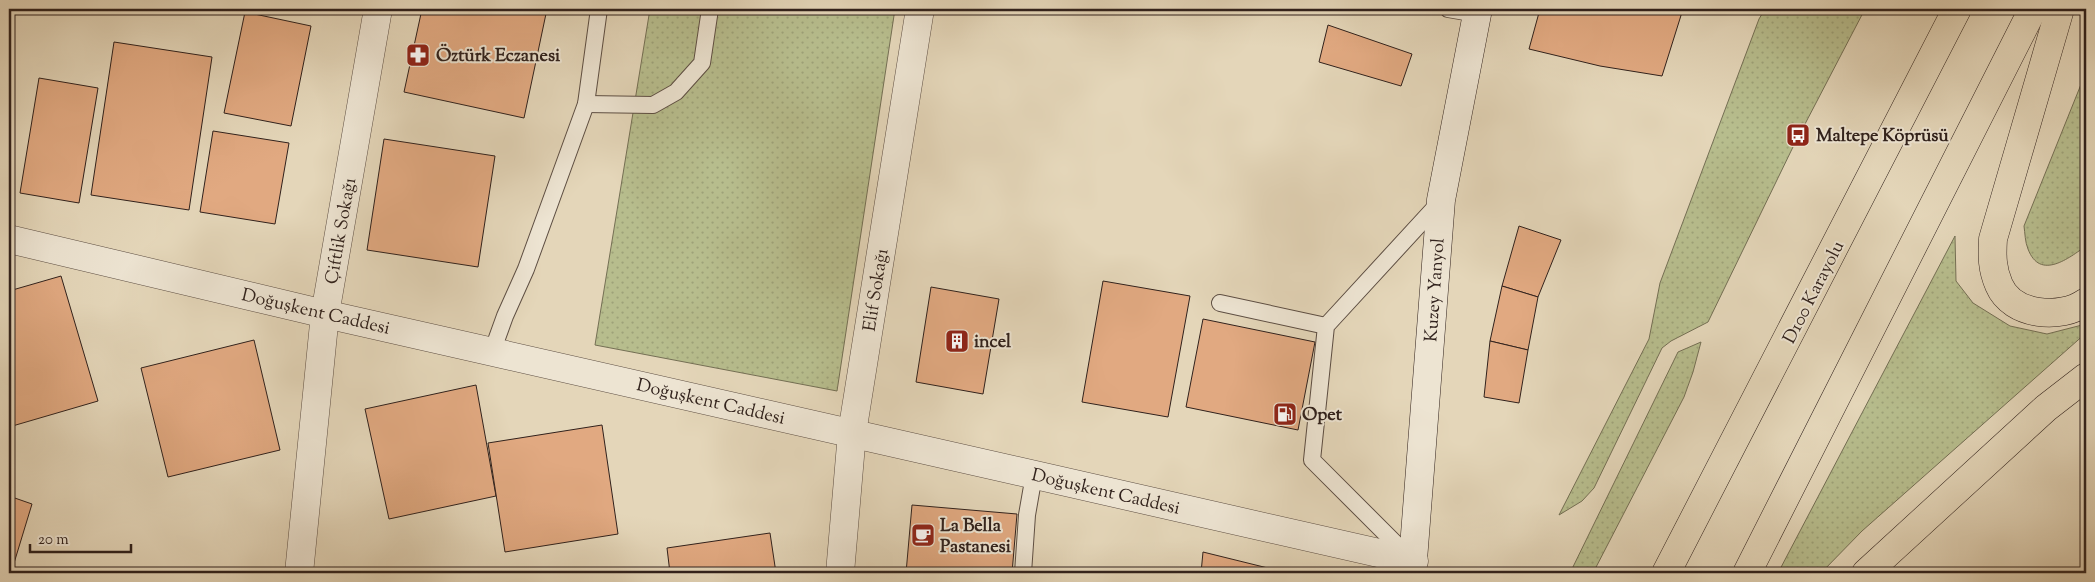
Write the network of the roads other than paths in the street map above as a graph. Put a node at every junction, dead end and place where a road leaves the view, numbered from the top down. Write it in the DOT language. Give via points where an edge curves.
graph roads {
  1 [pos="378,9"];
  2 [pos="599,9"];
  3 [pos="710,9"];
  4 [pos="920,9"];
  5 [pos="1448,9"];
  6 [pos="1957,9"];
  7 [pos="2033,9"];
  8 [pos="2060,9"];
  9 [pos="1477,12"];
  10 [pos="586,104"];
  11 [pos="1441,200"];
  12 [pos="9,239"];
  13 [pos="2086,302"];
  14 [pos="1220,303"];
  15 [pos="325,314"];
  16 [pos="1326,326"];
  17 [pos="492,352"];
  18 [pos="2086,377"];
  19 [pos="852,433"];
  20 [pos="1034,475"];
  21 [pos="1413,567"];
  22 [pos="299,573"];
  23 [pos="840,573"];
  24 [pos="1023,573"];
  25 [pos="1666,573"];
  26 [pos="1747,573"];
  27 [pos="1866,573"];
  1 -- 15 [label="street, Çiftlik Sokağı"];
  2 -- 10 [label="lane"];
  3 -- 10 [label="lane" via="702,63 676,92 653,105"];
  4 -- 19 [label="street, Elif Sokağı"];
  5 -- 9 [label="lane"];
  6 -- 25 [label="highway, D100 Karayolu"];
  7 -- 26 [label="highway"];
  8 -- 13 [label="highway" via="1993,239 1992,262 1999,286 2013,302 2032,311 2057,313"];
  9 -- 11 [label="street, Kuzey Yanyol"];
  10 -- 17 [label="lane"];
  11 -- 16 [label="lane"];
  11 -- 21 [label="street, Kuzey Yanyol"];
  12 -- 15 [label="street, Doğuşkent Caddesi"];
  14 -- 16 [label="lane"];
  15 -- 17 [label="street, Doğuşkent Caddesi"];
  15 -- 22 [label="street, Çiftlik Sokağı"];
  16 -- 21 [label="lane" via="1312,460"];
  17 -- 19 [label="street, Doğuşkent Caddesi"];
  18 -- 27 [label="highway" via="2046,408"];
  19 -- 20 [label="street, Doğuşkent Caddesi"];
  19 -- 23 [label="street, Elif Sokağı"];
  20 -- 21 [label="street, Doğuşkent Caddesi"];
  20 -- 24 [label="lane"];
}
